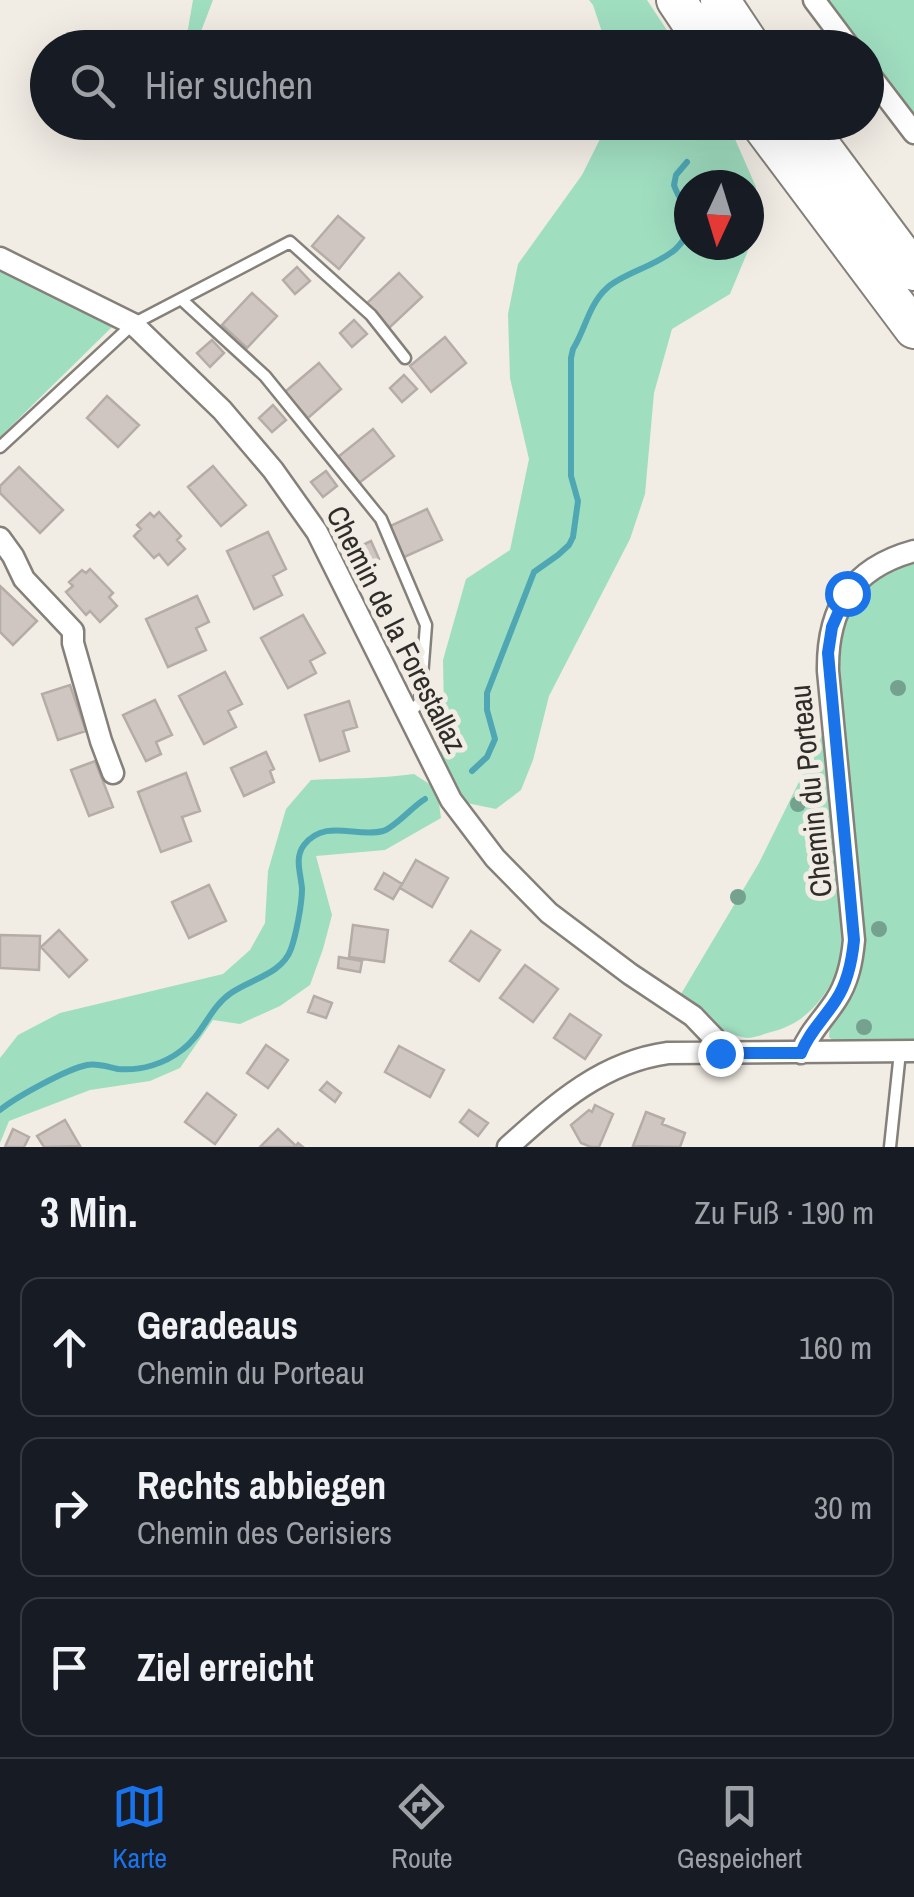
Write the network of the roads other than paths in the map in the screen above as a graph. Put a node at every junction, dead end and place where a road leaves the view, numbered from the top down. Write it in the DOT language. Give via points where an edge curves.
graph roads {
  1 [pos="676,0"];
  2 [pos="720,0"];
  3 [pos="814,0"];
  4 [pos="696,30"];
  5 [pos="740,30"];
  6 [pos="836,30"];
  7 [pos="884,94"];
  8 [pos="914,133"];
  9 [pos="772,140"];
  10 [pos="817,140"];
  11 [pos="0,258"];
  12 [pos="914,271"];
  13 [pos="181,298"];
  14 [pos="133,324"];
  15 [pos="909,325"];
  16 [pos="405,358"];
  17 [pos="0,447"];
  18 [pos="0,538"];
  19 [pos="914,551"];
  20 [pos="409,714"];
  21 [pos="113,773"];
  22 [pos="907,1052"];
  23 [pos="720,1053"];
  24 [pos="801,1053"];
  25 [pos="508,1147"];
  26 [pos="890,1147"];
  1 -- 4 [label="highway"];
  2 -- 5 [label="highway"];
  3 -- 6 [label="street"];
  7 -- 8 [label="street"];
  9 -- 15 [label="highway"];
  10 -- 12 [label="highway"];
  11 -- 14 [label="street, Chemin de la Forestallaz"];
  13 -- 14 [label="lane"];
  13 -- 16 [label="lane" via="290,242 371,314"];
  13 -- 20 [label="lane" via="264,376 381,519 426,625 420,702"];
  14 -- 17 [label="lane"];
  14 -- 20 [label="street, Chemin de la Forestallaz" via="222,410 317,532"];
  18 -- 21 [label="street" via="24,579 73,630"];
  19 -- 24 [label="street, Chemin du Porteau" via="856,582 832,627 828,671 854,940 839,996"];
  20 -- 23 [label="street, Chemin de la Forestallaz" via="451,800 496,858 550,913 693,1016"];
  22 -- 24 [label="street"];
  22 -- 26 [label="lane"];
  23 -- 24 [label="street"];
  23 -- 25 [label="street" via="668,1053 621,1064 574,1090"];
}
